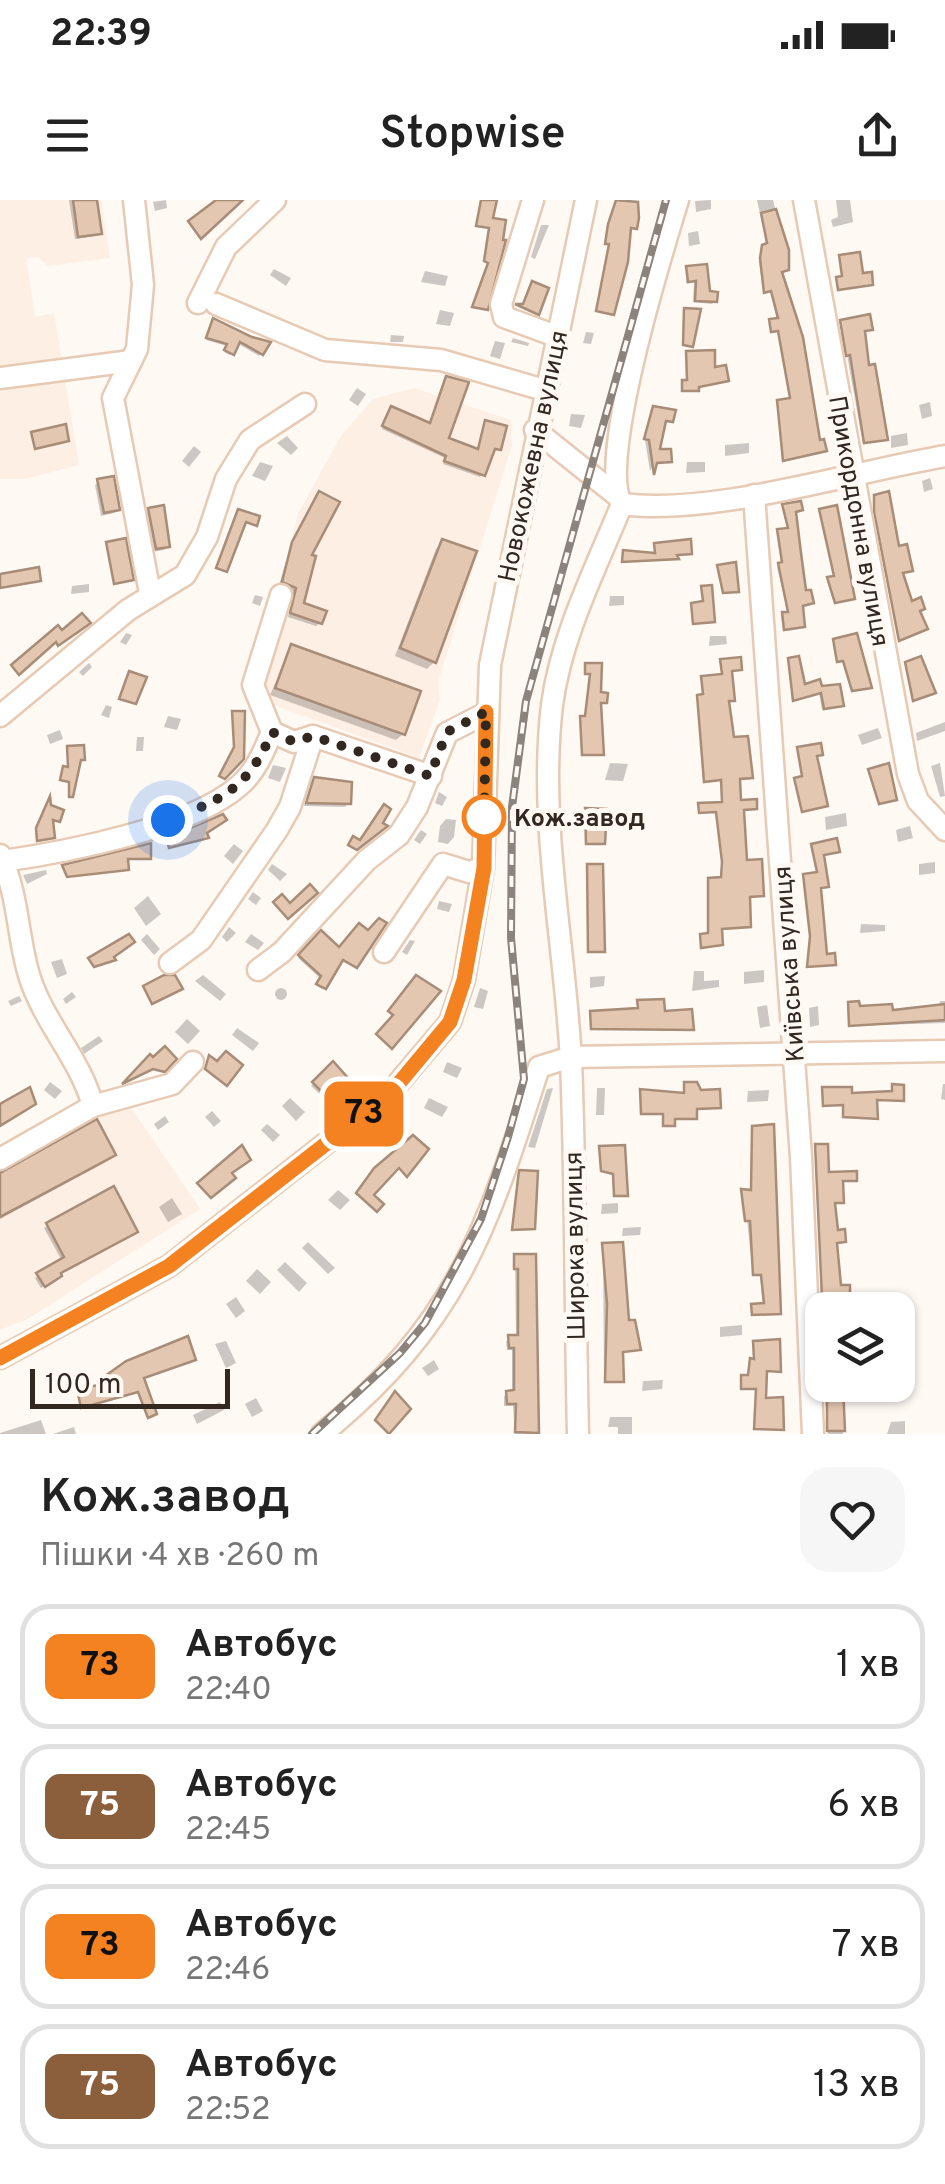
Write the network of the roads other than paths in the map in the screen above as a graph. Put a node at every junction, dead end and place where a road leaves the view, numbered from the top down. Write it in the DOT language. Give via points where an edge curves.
graph roads {
  1 [pos="134,200"];
  2 [pos="275,200"];
  3 [pos="533,200"];
  4 [pos="586,200"];
  5 [pos="678,200"];
  6 [pos="804,200"];
  7 [pos="556,336"];
  8 [pos="131,361"];
  9 [pos="0,378"];
  10 [pos="544,390"];
  11 [pos="305,404"];
  12 [pos="536,430"];
  13 [pos="945,456"];
  14 [pos="852,472"];
  15 [pos="754,494"];
  16 [pos="618,499"];
  17 [pos="150,593"];
  18 [pos="282,595"];
  19 [pos="486,712"];
  20 [pos="0,716"];
  21 [pos="272,732"];
  22 [pos="313,736"];
  23 [pos="430,776"];
  24 [pos="945,830"];
  25 [pos="1,858"];
  26 [pos="484,868"];
  27 [pos="384,952"];
  28 [pos="170,963"];
  29 [pos="258,970"];
  30 [pos="945,1050"];
  31 [pos="795,1056"];
  32 [pos="571,1058"];
  33 [pos="193,1062"];
  34 [pos="93,1106"];
  35 [pos="0,1159"];
  36 [pos="0,1358"];
  37 [pos="322,1434"];
  38 [pos="578,1434"];
  39 [pos="813,1434"];
  1 -- 8 [label="street" via="143,285"];
  2 -- 10 [label="street" via="226,247 207,303 324,350 442,360"];
  3 -- 7 [label="street" via="500,304 504,317"];
  4 -- 7 [label="street, Новокожевна вулиця"];
  5 -- 16 [label="street" via="616,439"];
  6 -- 14 [label="street, Прикордонна вулиця"];
  7 -- 10 [label="street, Новокожевна вулиця"];
  8 -- 9 [label="street"];
  8 -- 17 [label="street" via="113,398"];
  10 -- 12 [label="street, Новокожевна вулиця"];
  11 -- 17 [label="street" via="250,440 184,575"];
  12 -- 16 [label="street"];
  12 -- 19 [label="street, Новокожевна вулиця"];
  13 -- 14 [label="street"];
  14 -- 15 [label="street"];
  14 -- 24 [label="street, Прикордонна вулиця" via="908,774 918,801"];
  15 -- 16 [label="street" via="648,508"];
  15 -- 31 [label="street, Київська вулиця"];
  16 -- 32 [label="street, Широка вулиця" via="552,706 555,918"];
  17 -- 20 [label="street"];
  18 -- 21 [label="street" via="253,685"];
  19 -- 23 [label="street" via="447,732"];
  19 -- 26 [label="street, Новокожевна вулиця"];
  21 -- 22 [label="street" via="294,742"];
  21 -- 25 [label="street" via="239,787 204,807 132,833"];
  22 -- 23 [label="street"];
  22 -- 28 [label="street" via="276,830 201,940"];
  23 -- 29 [label="street" via="399,836"];
  25 -- 34 [label="street" via="29,974"];
  26 -- 27 [label="street" via="469,872 443,864"];
  26 -- 36 [label="street, Новокожевна вулиця" via="450,1022 390,1094 169,1266"];
  30 -- 31 [label="street"];
  31 -- 32 [label="street"];
  31 -- 39 [label="street, Київська вулиця"];
  32 -- 37 [label="street" via="539,1067 483,1232 423,1336 388,1377"];
  32 -- 38 [label="street, Широка вулиця"];
  33 -- 34 [label="street" via="172,1084"];
  34 -- 35 [label="street"];
}
